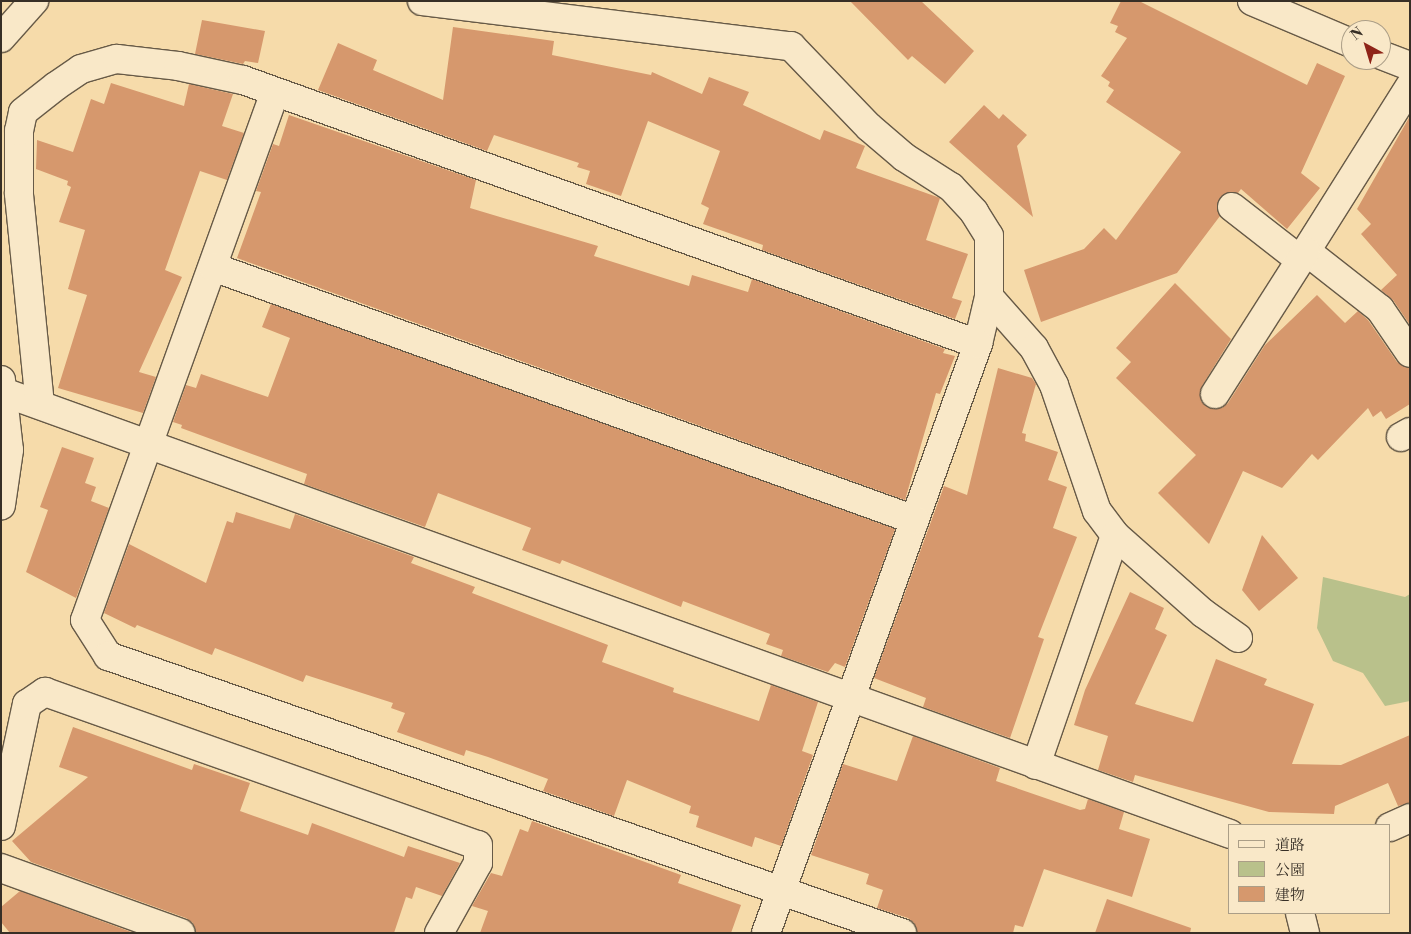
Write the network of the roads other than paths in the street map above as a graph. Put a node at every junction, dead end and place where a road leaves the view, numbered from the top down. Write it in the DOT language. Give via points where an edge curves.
graph roads {
  1 [pos="34,1"];
  2 [pos="422,1"];
  3 [pos="1252,1"];
  4 [pos="1,38"];
  5 [pos="1341,39"];
  6 [pos="1391,59"];
  7 [pos="1410,66"];
  8 [pos="1410,86"];
  9 [pos="275,92"];
  10 [pos="1232,207"];
  11 [pos="1303,256"];
  12 [pos="213,267"];
  13 [pos="989,297"];
  14 [pos="978,344"];
  15 [pos="1410,353"];
  16 [pos="2,386"];
  17 [pos="1215,394"];
  18 [pos="40,405"];
  19 [pos="147,446"];
  20 [pos="1,506"];
  21 [pos="915,520"];
  22 [pos="1115,535"];
  23 [pos="1238,638"];
  24 [pos="851,698"];
  25 [pos="1036,765"];
  26 [pos="1410,818"];
  27 [pos="1,826"];
  28 [pos="1391,826"];
  29 [pos="1228,833"];
  30 [pos="1,868"];
  31 [pos="782,889"];
  32 [pos="1300,914"];
  33 [pos="182,933"];
  34 [pos="439,933"];
  35 [pos="766,933"];
  36 [pos="902,933"];
  37 [pos="1305,933"];
  1 -- 4 [label="street"];
  2 -- 13 [label="street" via="791,46 869,128 904,157 951,187 974,212 988,236"];
  3 -- 5 [label="street"];
  6 -- 7 [label="street"];
  8 -- 11 [label="street"];
  9 -- 12 [label="street"];
  9 -- 14 [label="street"];
  9 -- 18 [label="street" via="242,80 178,66 117,59 81,69 24,112 19,131 19,193"];
  10 -- 11 [label="street"];
  11 -- 15 [label="street" via="1380,309"];
  11 -- 17 [label="street"];
  12 -- 19 [label="street"];
  12 -- 21 [label="street"];
  13 -- 14 [label="street"];
  13 -- 22 [label="street" via="1034,348 1050,378 1097,511"];
  14 -- 21 [label="street"];
  16 -- 18 [label="street"];
  16 -- 20 [label="street" via="9,450"];
  18 -- 19 [label="street"];
  19 -- 24 [label="street"];
  19 -- 31 [label="street" via="85,620 108,656"];
  21 -- 24 [label="street"];
  22 -- 23 [label="street" via="1203,613"];
  22 -- 25 [label="street"];
  24 -- 25 [label="street"];
  24 -- 31 [label="street"];
  25 -- 29 [label="street"];
  26 -- 28 [label="street"];
  27 -- 34 [label="street" via="27,704 44,692 478,845 478,863"];
  30 -- 33 [label="street"];
  31 -- 35 [label="street"];
  31 -- 36 [label="street"];
  32 -- 37 [label="street"];
}
